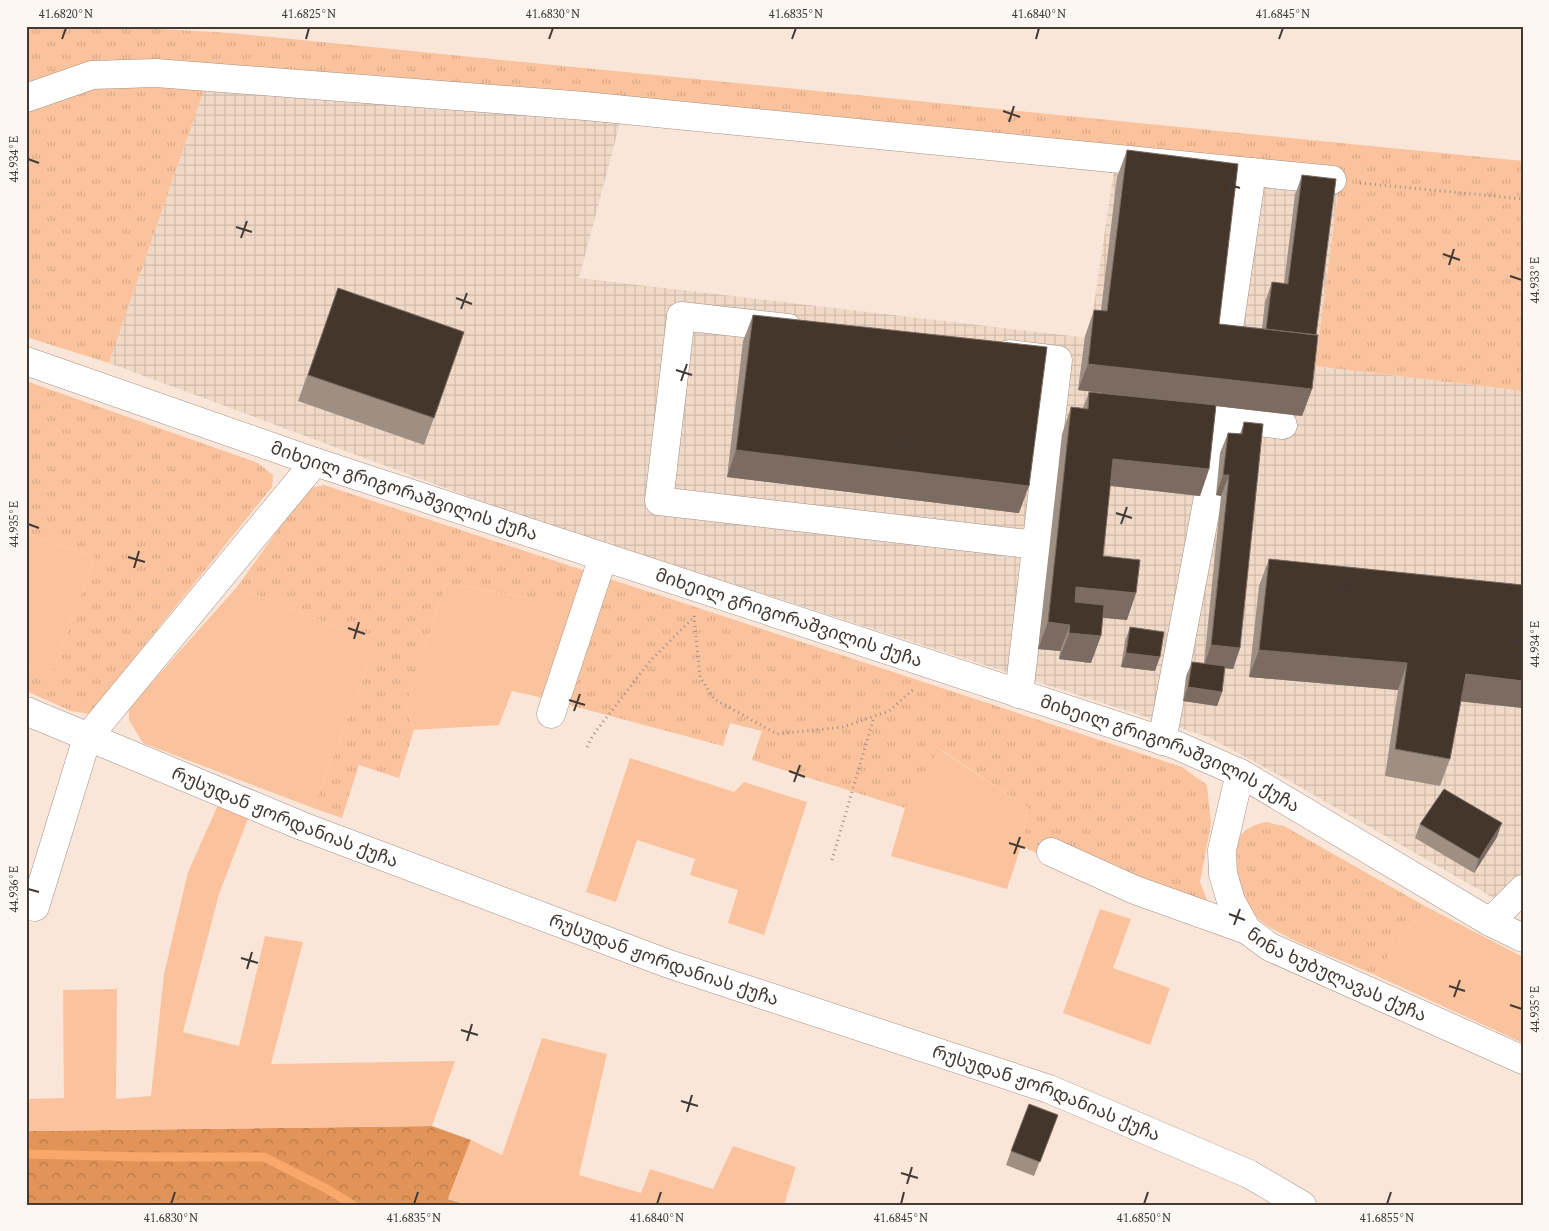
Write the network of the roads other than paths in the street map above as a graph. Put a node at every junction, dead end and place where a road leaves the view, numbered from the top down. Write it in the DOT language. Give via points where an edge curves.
graph roads {
  1 [pos="26,98"];
  2 [pos="1252,172"];
  3 [pos="1332,180"];
  4 [pos="816,332"];
  5 [pos="1228,336"];
  6 [pos="981,351"];
  7 [pos="26,361"];
  8 [pos="1184,413"];
  9 [pos="1223,418"];
  10 [pos="1284,425"];
  11 [pos="315,462"];
  12 [pos="1036,545"];
  13 [pos="603,557"];
  14 [pos="1019,694"];
  15 [pos="26,711"];
  16 [pos="551,714"];
  17 [pos="88,738"];
  18 [pos="1162,741"];
  19 [pos="1240,773"];
  20 [pos="1051,852"];
  21 [pos="1523,889"];
  22 [pos="37,907"];
  23 [pos="1490,922"];
  24 [pos="1247,930"];
  25 [pos="1523,938"];
  26 [pos="1523,1060"];
  27 [pos="1302,1205"];
  1 -- 2 [label="street" via="92,76 156,73 585,106"];
  2 -- 3 [label="street"];
  2 -- 5 [label="street"];
  4 -- 12 [label="street" via="681,316 659,501"];
  6 -- 12 [label="street" via="1058,360"];
  7 -- 11 [label="street, მიხეილ გრიგორაშვილის ქუჩა"];
  8 -- 9 [label="street"];
  9 -- 10 [label="street"];
  9 -- 18 [label="street"];
  11 -- 13 [label="street, მიხეილ გრიგორაშვილის ქუჩა"];
  11 -- 17 [label="street"];
  12 -- 14 [label="street"];
  13 -- 14 [label="street, მიხეილ გრიგორაშვილის ქუჩა"];
  13 -- 16 [label="street"];
  14 -- 18 [label="street, მიხეილ გრიგორაშვილის ქუჩა"];
  15 -- 17 [label="street, რუსუდან ჟორდანიას ქუჩა"];
  17 -- 22 [label="street"];
  17 -- 27 [label="street, რუსუდან ჟორდანიას ქუჩა" via="302,826 669,964 1049,1089 1250,1174"];
  18 -- 19 [label="street, მიხეილ გრიგორაშვილის ქუჩა"];
  19 -- 23 [label="street, მიხეილ გრიგორაშვილის ქუჩა"];
  19 -- 24 [label="street, ნინა ხუბულავას ქუჩა" via="1222,850 1223,874 1231,901"];
  20 -- 24 [label="street" via="1135,890"];
  21 -- 23 [label="street"];
  23 -- 25 [label="street, მიხეილ გრიგორაშვილის ქუჩა"];
  24 -- 26 [label="street, ნინა ხუბულავას ქუჩა" via="1270,947"];
}
